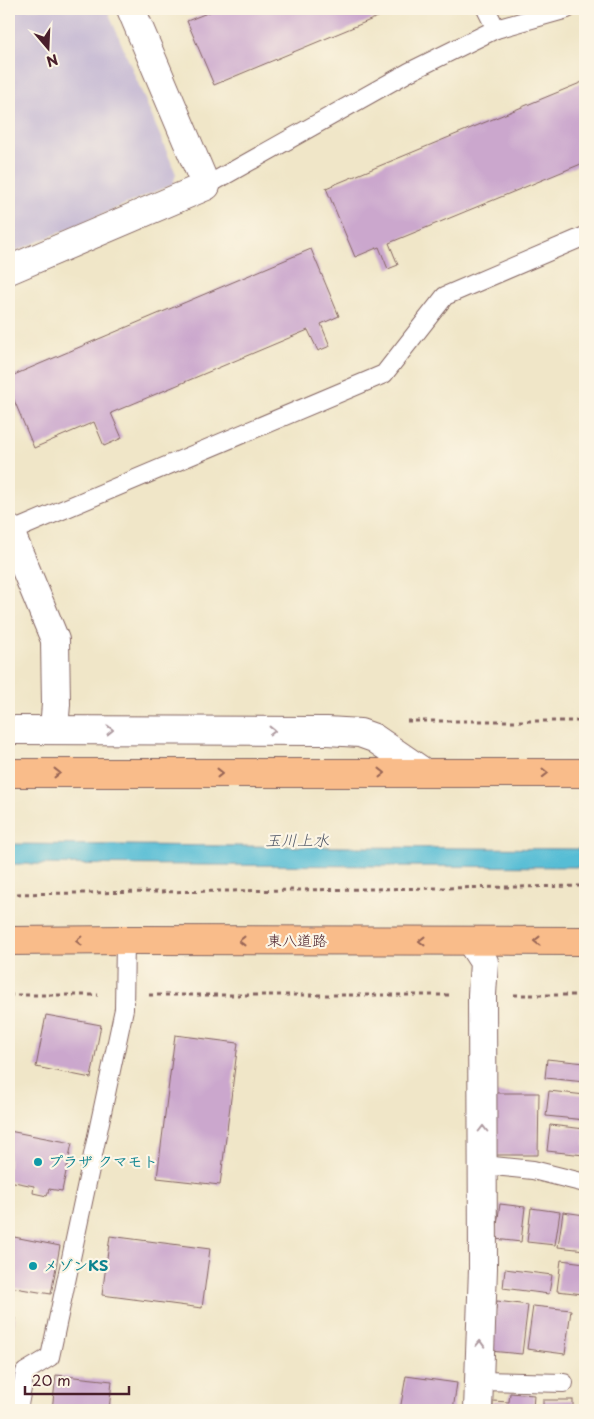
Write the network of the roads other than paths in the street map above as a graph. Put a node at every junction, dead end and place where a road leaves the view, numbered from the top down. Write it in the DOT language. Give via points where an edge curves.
graph roads {
  1 [pos="486,9"];
  2 [pos="566,9"];
  3 [pos="138,11"];
  4 [pos="496,29"];
  5 [pos="206,186"];
  6 [pos="585,236"];
  7 [pos="9,270"];
  8 [pos="9,530"];
  9 [pos="9,730"];
  10 [pos="54,730"];
  11 [pos="9,773"];
  12 [pos="425,773"];
  13 [pos="585,773"];
  14 [pos="125,940"];
  15 [pos="585,941"];
  16 [pos="9,942"];
  17 [pos="470,942"];
  18 [pos="483,1165"];
  19 [pos="585,1183"];
  20 [pos="479,1381"];
  21 [pos="564,1383"];
  22 [pos="18,1410"];
  23 [pos="478,1410"];
  1 -- 4 [label="lane"];
  2 -- 4 [label="lane"];
  3 -- 5 [label="street"];
  4 -- 5 [label="lane" via="409,72"];
  5 -- 7 [label="street"];
  6 -- 8 [label="lane" via="445,296 384,374"];
  8 -- 10 [label="street" via="55,640"];
  9 -- 10 [label="street"];
  10 -- 12 [label="street, one-way" via="360,733 383,743"];
  11 -- 12 [label="main road, one-way"];
  12 -- 13 [label="main road, one-way"];
  14 -- 16 [label="main road, 東八道路, one-way"];
  17 -- 14 [label="main road, 東八道路, one-way"];
  14 -- 22 [label="lane" via="124,1009 50,1357 25,1372"];
  15 -- 17 [label="main road, 東八道路, one-way"];
  18 -- 17 [label="street, one-way" via="484,962"];
  18 -- 19 [label="lane" via="533,1170"];
  20 -- 18 [label="street, one-way"];
  20 -- 21 [label="lane"];
  20 -- 23 [label="street"];
}
